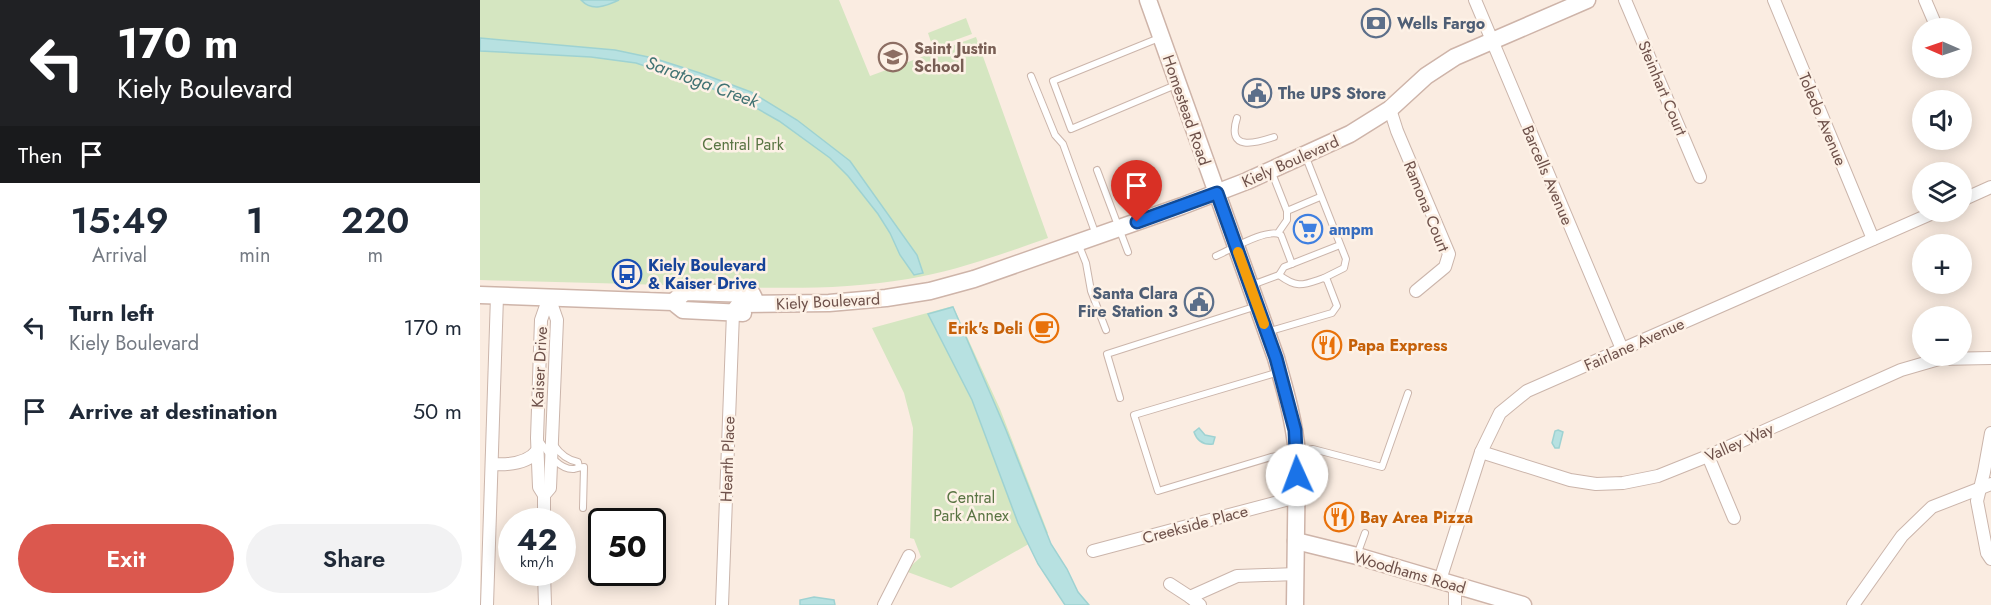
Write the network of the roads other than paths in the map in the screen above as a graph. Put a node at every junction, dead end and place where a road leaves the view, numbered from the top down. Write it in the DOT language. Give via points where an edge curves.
graph roads {
  1 [pos="1148,0"];
  2 [pos="1475,0"];
  3 [pos="1587,0"];
  4 [pos="1625,0"];
  5 [pos="1774,0"];
  6 [pos="1925,0"];
  7 [pos="1933,18"];
  8 [pos="1161,37"];
  9 [pos="1492,41"];
  10 [pos="1031,76"];
  11 [pos="1178,83"];
  12 [pos="1390,109"];
  13 [pos="1237,118"];
  14 [pos="1274,137"];
  15 [pos="1305,154"];
  16 [pos="1097,170"];
  17 [pos="1270,170"];
  18 [pos="1700,177"];
  19 [pos="1991,187"];
  20 [pos="1217,193"];
  21 [pos="1972,196"];
  22 [pos="1320,197"];
  23 [pos="1287,211"];
  24 [pos="1912,222"];
  25 [pos="1119,228"];
  26 [pos="1278,233"];
  27 [pos="1096,236"];
  28 [pos="1873,239"];
  29 [pos="1078,242"];
  30 [pos="1340,245"];
  31 [pos="1236,247"];
  32 [pos="1128,252"];
  33 [pos="1216,256"];
  34 [pos="1292,264"];
  35 [pos="1279,275"];
  36 [pos="1324,278"];
  37 [pos="1250,286"];
  38 [pos="1416,291"];
  39 [pos="488,295"];
  40 [pos="549,297"];
  41 [pos="673,302"];
  42 [pos="757,304"];
  43 [pos="1257,306"];
  44 [pos="733,313"];
  45 [pos="1106,330"];
  46 [pos="1267,333"];
  47 [pos="1622,349"];
  48 [pos="1991,358"];
  49 [pos="1280,371"];
  50 [pos="1408,393"];
  51 [pos="1120,398"];
  52 [pos="1991,433"];
  53 [pos="537,438"];
  54 [pos="553,444"];
  55 [pos="537,451"];
  56 [pos="1481,452"];
  57 [pos="1297,453"];
  58 [pos="1708,456"];
  59 [pos="552,457"];
  60 [pos="492,464"];
  61 [pos="538,464"];
  62 [pos="509,465"];
  63 [pos="579,467"];
  64 [pos="1985,486"];
  65 [pos="544,495"];
  66 [pos="1298,497"];
  67 [pos="544,508"];
  68 [pos="583,508"];
  69 [pos="1734,518"];
  70 [pos="1365,533"];
  71 [pos="1296,541"];
  72 [pos="1093,551"];
  73 [pos="909,556"];
  74 [pos="1357,556"];
  75 [pos="1991,559"];
  76 [pos="1296,574"];
  77 [pos="1448,582"];
  78 [pos="1170,584"];
  79 [pos="544,586"];
  80 [pos="1195,601"];
  81 [pos="1516,604"];
  82 [pos="487,605"];
  83 [pos="545,605"];
  84 [pos="722,605"];
  85 [pos="884,605"];
  86 [pos="1295,605"];
  87 [pos="1455,605"];
  88 [pos="1853,605"];
  1 -- 8 [label="main road, Homestead Road"];
  2 -- 9 [label="street, Barcells Avenue"];
  3 -- 9 [label="main road, Kiely Boulevard"];
  4 -- 18 [label="street, Steinhart Court"];
  5 -- 28 [label="street, Toledo Avenue"];
  6 -- 7 [label="street"];
  8 -- 11 [label="main road, Homestead Road"];
  8 -- 11 [label="lane" via="1053,81 1071,129"];
  9 -- 12 [label="main road, Kiely Boulevard" via="1455,57 1426,76"];
  9 -- 47 [label="street, Barcells Avenue"];
  10 -- 27 [label="lane" via="1054,135 1062,144"];
  11 -- 20 [label="main road, Homestead Road"];
  12 -- 15 [label="main road, Kiely Boulevard" via="1350,134"];
  12 -- 38 [label="street, Ramona Court" via="1449,254 1445,267"];
  13 -- 14 [label="lane" via="1235,132 1242,141 1252,144"];
  15 -- 17 [label="main road, Kiely Boulevard"];
  15 -- 22 [label="lane"];
  16 -- 25 [label="lane"];
  17 -- 20 [label="main road, Kiely Boulevard"];
  17 -- 23 [label="lane"];
  19 -- 21 [label="street"];
  20 -- 25 [label="main road, Kiely Boulevard"];
  20 -- 31 [label="main road, Homestead Road"];
  22 -- 23 [label="lane"];
  22 -- 30 [label="lane"];
  23 -- 26 [label="lane" via="1287,220"];
  24 -- 28 [label="street, Fairlane Avenue"];
  25 -- 27 [label="main road, Kiely Boulevard"];
  25 -- 32 [label="lane"];
  26 -- 31 [label="lane"];
  26 -- 34 [label="lane"];
  27 -- 29 [label="main road, Kiely Boulevard"];
  28 -- 47 [label="street, Fairlane Avenue"];
  29 -- 42 [label="main road, Kiely Boulevard" via="930,291 829,303"];
  29 -- 45 [label="lane"];
  30 -- 34 [label="lane"];
  30 -- 36 [label="lane" via="1346,259 1344,268"];
  31 -- 33 [label="lane"];
  31 -- 37 [label="main road, Homestead Road"];
  34 -- 35 [label="lane"];
  35 -- 36 [label="lane" via="1301,286"];
  35 -- 37 [label="lane"];
  36 -- 46 [label="lane" via="1337,306 1335,310"];
  37 -- 43 [label="main road, Homestead Road"];
  39 -- 40 [label="main road, Kiely Boulevard"];
  39 -- 60 [label="street"];
  40 -- 41 [label="main road, Kiely Boulevard"];
  40 -- 53 [label="street, Kaiser Drive" via="541,320"];
  40 -- 54 [label="street, Kaiser Drive" via="557,320"];
  41 -- 42 [label="main road, Kiely Boulevard" via="685,292 752,294"];
  41 -- 44 [label="main road, Kiely Boulevard" via="683,310"];
  42 -- 44 [label="main road, Kiely Boulevard" via="750,314"];
  43 -- 46 [label="main road, Homestead Road"];
  43 -- 51 [label="lane" via="1107,354"];
  44 -- 84 [label="street, Hearth Place"];
  46 -- 49 [label="main road, Homestead Road"];
  47 -- 56 [label="street, Fairlane Avenue" via="1527,391 1500,413"];
  48 -- 58 [label="street, Valley Way" via="1940,359 1901,370"];
  49 -- 57 [label="main road, Homestead Road"];
  49 -- 57 [label="lane" via="1134,415 1158,491"];
  50 -- 57 [label="lane" via="1382,467 1312,449"];
  52 -- 64 [label="street"];
  53 -- 55 [label="street, Kaiser Drive"];
  53 -- 59 [label="lane"];
  54 -- 59 [label="street, Kaiser Drive"];
  54 -- 63 [label="lane" via="560,453 578,462"];
  55 -- 61 [label="street, Kaiser Drive"];
  55 -- 62 [label="street" via="529,459"];
  56 -- 58 [label="street, Valley Way" via="1570,480 1596,484 1658,476"];
  56 -- 77 [label="street, Fairlane Avenue"];
  57 -- 66 [label="main road, Homestead Road"];
  58 -- 69 [label="street"];
  59 -- 61 [label="street"];
  59 -- 63 [label="lane" via="562,465"];
  59 -- 65 [label="street, Kaiser Drive" via="550,488"];
  60 -- 62 [label="street"];
  60 -- 82 [label="street"];
  61 -- 62 [label="street" via="526,469"];
  61 -- 65 [label="street, Kaiser Drive" via="539,487"];
  63 -- 68 [label="lane" via="584,467"];
  64 -- 75 [label="street" via="1977,501"];
  64 -- 88 [label="street" via="1932,507 1924,514 1902,536"];
  65 -- 67 [label="street, Kaiser Drive"];
  66 -- 71 [label="main road, Homestead Road"];
  66 -- 72 [label="street, Creekside Place"];
  70 -- 74 [label="lane"];
  71 -- 74 [label="main road, Woodhams Road"];
  71 -- 76 [label="main road, Homestead Road"];
  73 -- 85 [label="street"];
  74 -- 77 [label="main road, Woodhams Road"];
  76 -- 80 [label="street" via="1237,576"];
  76 -- 86 [label="main road, Homestead Road"];
  77 -- 81 [label="main road, Woodhams Road"];
  77 -- 87 [label="street, Fairlane Avenue"];
  78 -- 80 [label="street"];
  79 -- 83 [label="street"];
}
